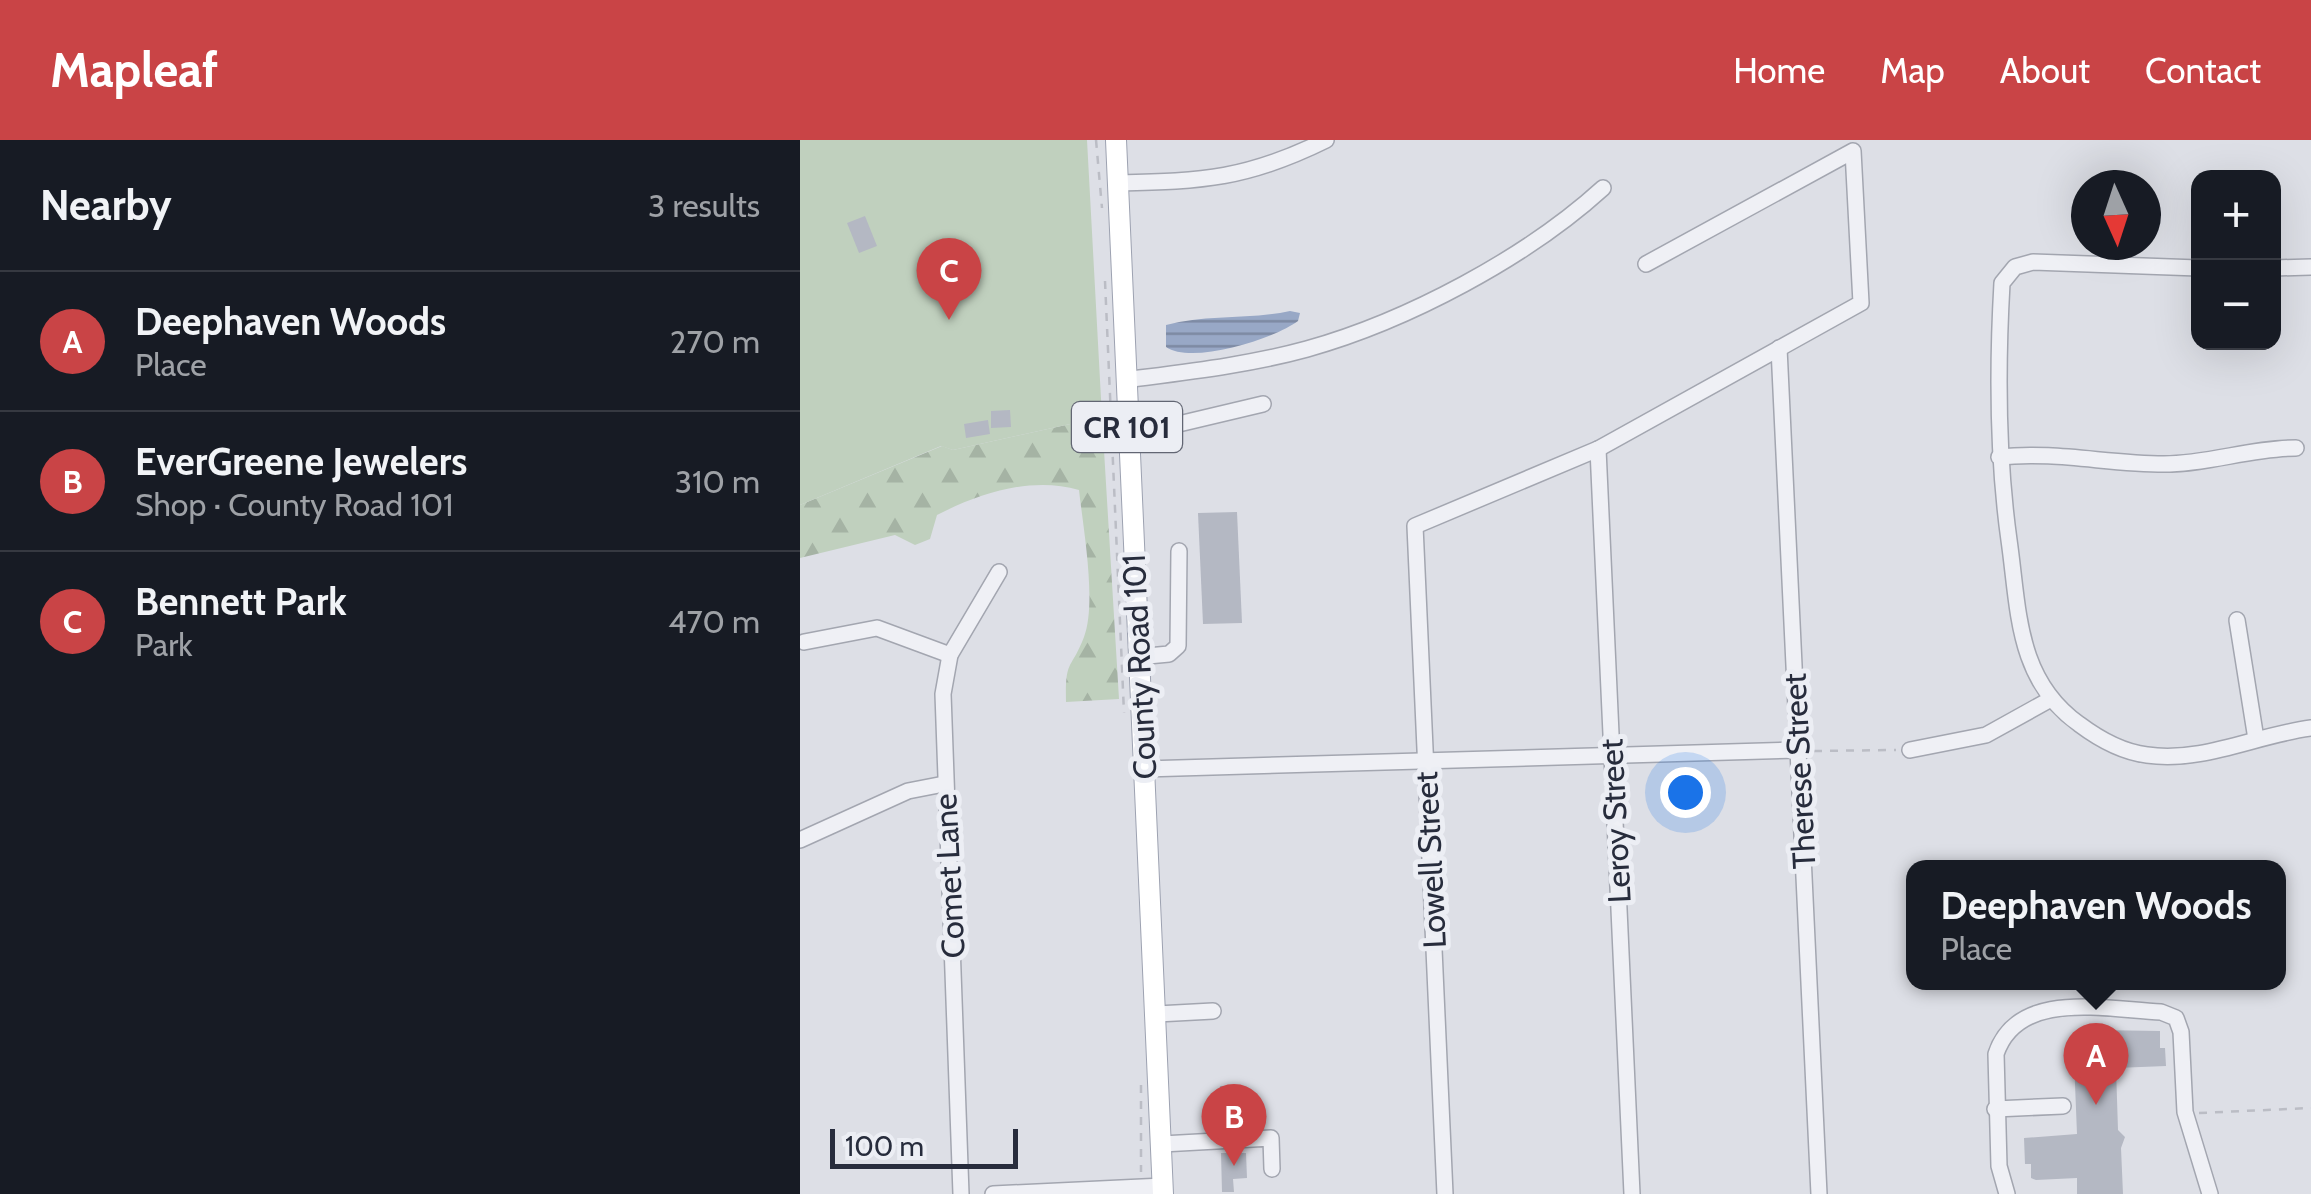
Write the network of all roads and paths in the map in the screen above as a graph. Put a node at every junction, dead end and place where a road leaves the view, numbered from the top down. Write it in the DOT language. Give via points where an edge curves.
graph roads {
  1 [pos="1116,140"];
  2 [pos="1326,140"];
  3 [pos="1118,183"];
  4 [pos="1602,188"];
  5 [pos="1646,264"];
  6 [pos="2311,267"];
  7 [pos="2191,268"];
  8 [pos="2281,268"];
  9 [pos="1779,348"];
  10 [pos="1126,380"];
  11 [pos="1263,404"];
  12 [pos="1128,436"];
  13 [pos="2296,448"];
  14 [pos="1598,449"];
  15 [pos="1998,457"];
  16 [pos="1179,551"];
  17 [pos="999,572"];
  18 [pos="2237,620"];
  19 [pos="804,642"];
  20 [pos="950,655"];
  21 [pos="1137,656"];
  22 [pos="2051,699"];
  23 [pos="2311,728"];
  24 [pos="2256,739"];
  25 [pos="1798,750"];
  26 [pos="1910,750"];
  27 [pos="1612,756"];
  28 [pos="1426,763"];
  29 [pos="1144,768"];
  30 [pos="944,784"];
  31 [pos="800,840"];
  32 [pos="1213,1011"];
  33 [pos="1157,1014"];
  34 [pos="2192,1105"];
  35 [pos="2063,1106"];
  36 [pos="2311,1108"];
  37 [pos="1995,1109"];
  38 [pos="1162,1144"];
  39 [pos="1272,1169"];
  40 [pos="1163,1190"];
  41 [pos="1113,1191"];
  42 [pos="962,1194"];
  43 [pos="994,1194"];
  44 [pos="1445,1194"];
  45 [pos="1632,1194"];
  46 [pos="1819,1194"];
  47 [pos="2007,1194"];
  48 [pos="2210,1194"];
  1 -- 3 [label="main road, County Road 101 / CR 101"];
  2 -- 3 [label="street" via="1249,174"];
  3 -- 10 [label="main road, County Road 101 / CR 101"];
  4 -- 10 [label="street" via="1510,256 1354,335"];
  5 -- 9 [label="street" via="1854,151 1862,303"];
  6 -- 8 [label="street"];
  7 -- 15 [label="street" via="2033,262 2007,274"];
  9 -- 14 [label="street"];
  9 -- 25 [label="street, Therese Street"];
  10 -- 12 [label="main road, County Road 101 / CR 101"];
  11 -- 12 [label="street"];
  12 -- 21 [label="main road, County Road 101 / CR 101"];
  13 -- 15 [label="street" via="2172,464"];
  14 -- 27 [label="street, Leroy Street"];
  14 -- 28 [label="street, Lowell Street" via="1415,526"];
  15 -- 22 [label="street" via="2020,629"];
  16 -- 21 [label="street" via="1178,646 1169,654"];
  17 -- 20 [label="street, Comet Lane"];
  18 -- 24 [label="street"];
  19 -- 20 [label="street" via="876,628"];
  20 -- 30 [label="street, Comet Lane" via="943,694"];
  21 -- 29 [label="main road, County Road 101 / CR 101"];
  22 -- 24 [label="street" via="2092,734 2144,755 2197,754"];
  22 -- 26 [label="street" via="1986,735"];
  23 -- 24 [label="street"];
  25 -- 26 [label="path"];
  25 -- 27 [label="street"];
  25 -- 46 [label="street, Therese Street"];
  27 -- 28 [label="street"];
  27 -- 45 [label="street, Leroy Street"];
  28 -- 29 [label="street"];
  28 -- 44 [label="street, Lowell Street"];
  29 -- 33 [label="main road, County Road 101 / CR 101"];
  30 -- 31 [label="street" via="908,791"];
  30 -- 42 [label="street, Comet Lane"];
  32 -- 33 [label="street"];
  33 -- 38 [label="main road, County Road 101 / CR 101"];
  34 -- 36 [label="path" via="2202,1114"];
  35 -- 37 [label="street"];
  37 -- 47 [label="street"];
  37 -- 48 [label="street" via="1998,1047 2028,1016 2056,1008 2168,1014 2180,1023 2185,1112"];
  38 -- 39 [label="street" via="1271,1138"];
  38 -- 40 [label="main road, County Road 101 / CR 101"];
  40 -- 41 [label="street"];
  41 -- 43 [label="street"];
}
